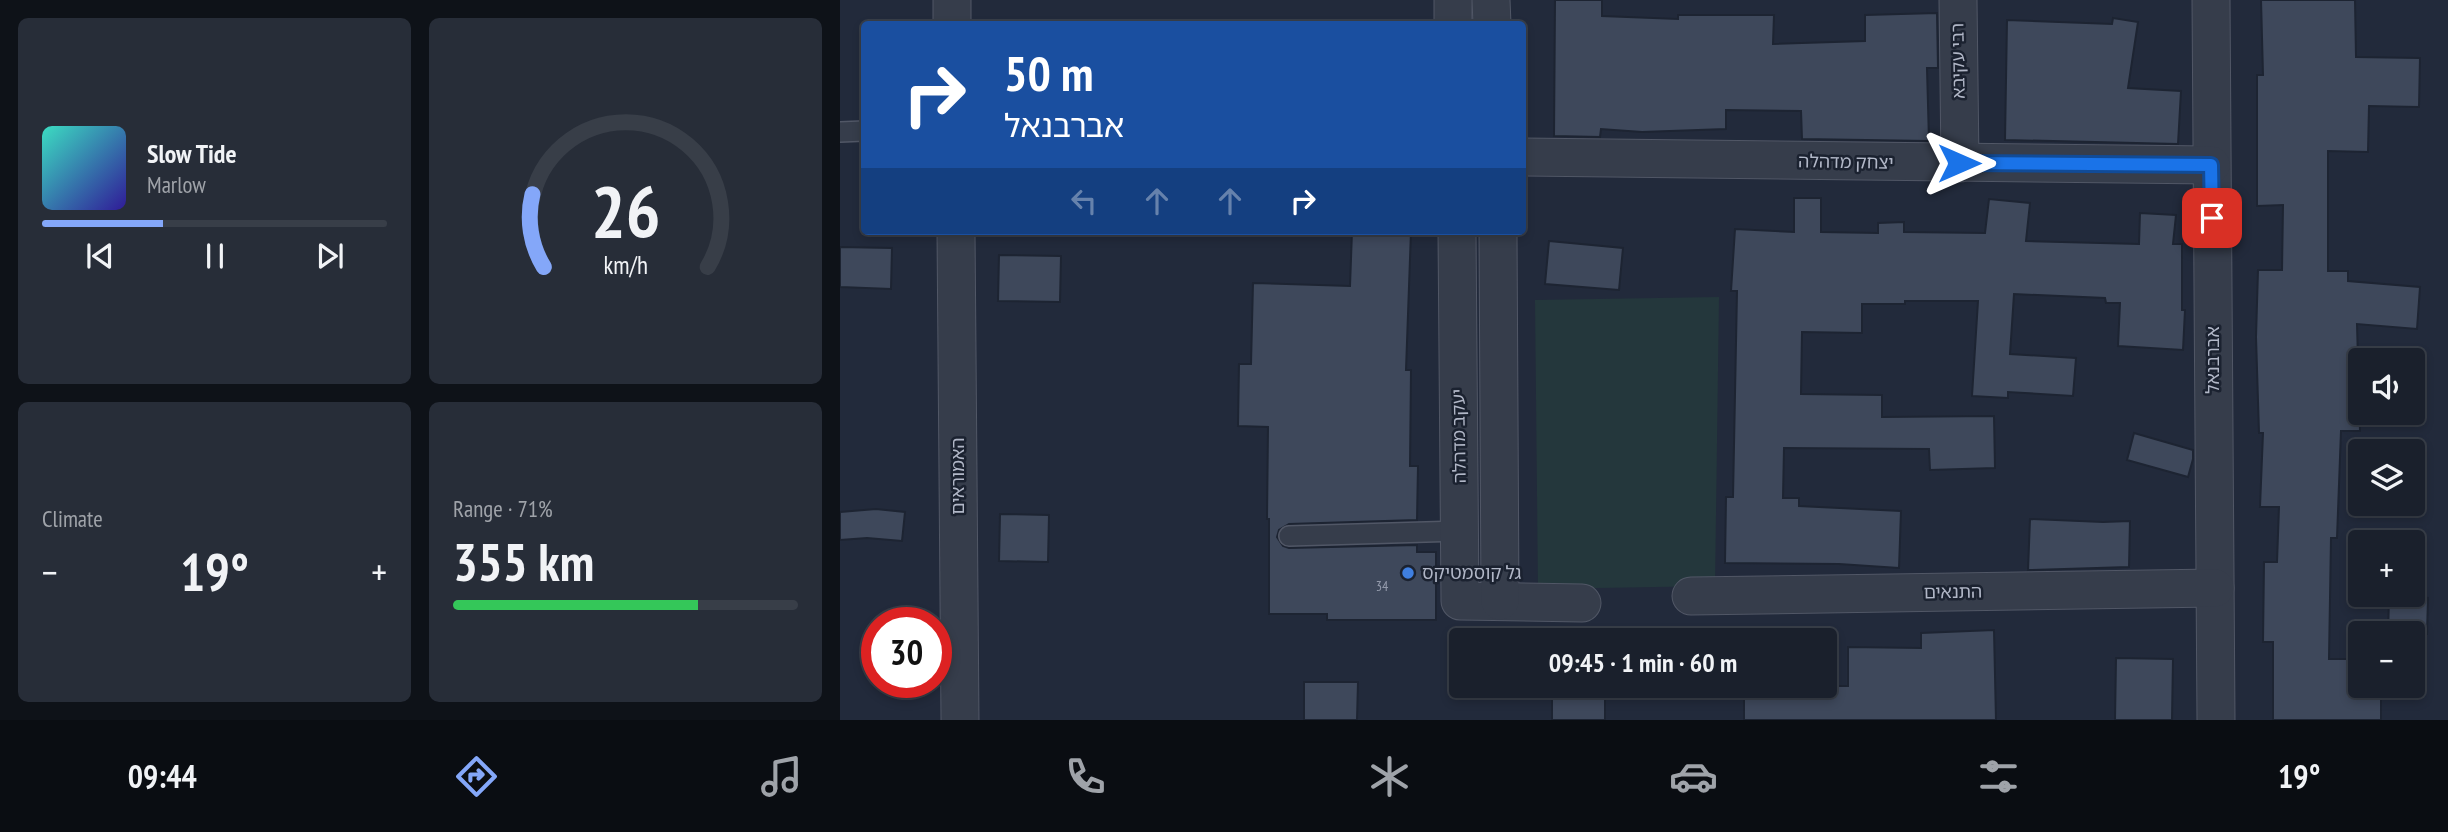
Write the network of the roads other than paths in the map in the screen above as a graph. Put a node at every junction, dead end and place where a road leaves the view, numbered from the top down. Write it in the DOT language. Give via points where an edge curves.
graph roads {
  1 [pos="951,0"];
  2 [pos="1453,0"];
  3 [pos="1490,0"];
  4 [pos="1958,0"];
  5 [pos="2211,0"];
  6 [pos="952,21"];
  7 [pos="1453,21"];
  8 [pos="1492,21"];
  9 [pos="861,131"];
  10 [pos="840,132"];
  11 [pos="1526,157"];
  12 [pos="1959,163"];
  13 [pos="2211,165"];
  14 [pos="956,235"];
  15 [pos="1457,235"];
  16 [pos="1498,235"];
  17 [pos="1460,531"];
  18 [pos="1289,536"];
  19 [pos="2215,588"];
  20 [pos="1691,596"];
  21 [pos="1500,601"];
  22 [pos="1582,603"];
  23 [pos="960,720"];
  24 [pos="2216,720"];
  1 -- 6 [label="street"];
  2 -- 7 [label="street"];
  3 -- 8 [label="street"];
  4 -- 12 [label="street, רבי עקיבא"];
  5 -- 13 [label="street, אברבנאל"];
  9 -- 10 [label="lane"];
  11 -- 12 [label="street, יצחק מדהלה"];
  12 -- 13 [label="street, יצחק מדהלה"];
  13 -- 19 [label="street, אברבנאל"];
  14 -- 23 [label="street, האמוראים"];
  15 -- 17 [label="street, יעקב מדהלה"];
  16 -- 21 [label="street"];
  17 -- 18 [label="lane"];
  17 -- 21 [label="street, יעקב מדהלה" via="1460,601"];
  19 -- 20 [label="street, התנאים"];
  19 -- 24 [label="street, אברבנאל"];
  21 -- 22 [label="street, יעקב מדהלה"];
}
